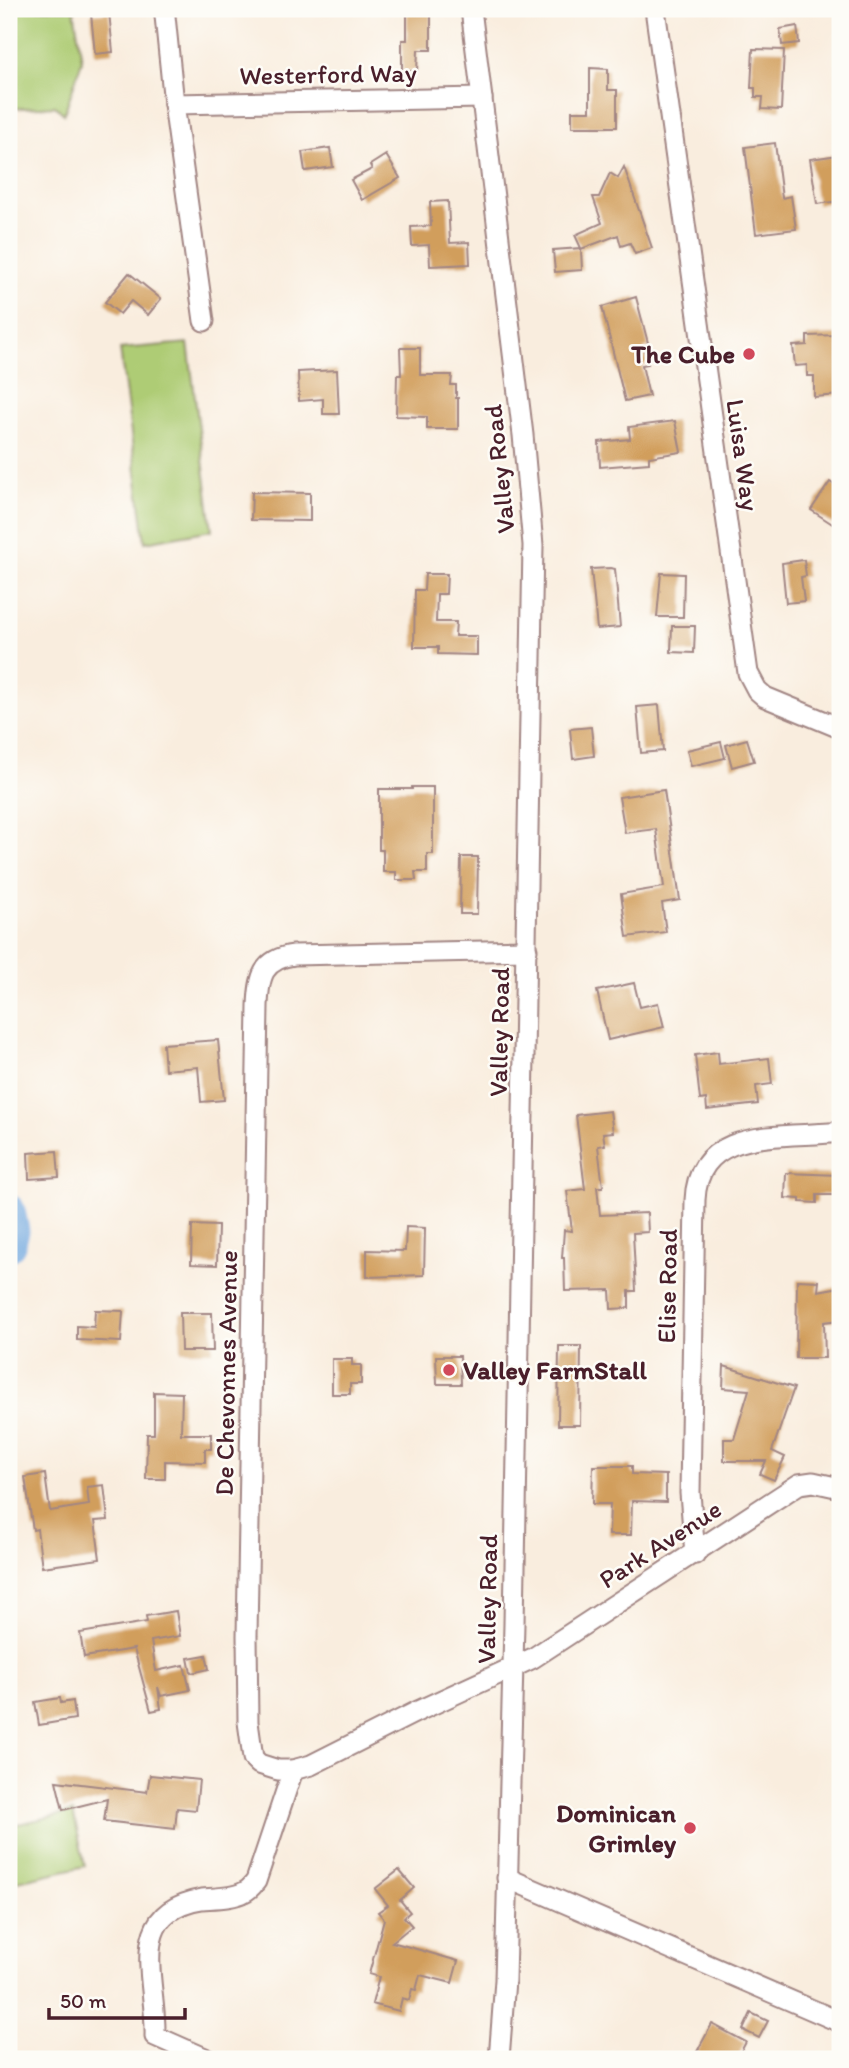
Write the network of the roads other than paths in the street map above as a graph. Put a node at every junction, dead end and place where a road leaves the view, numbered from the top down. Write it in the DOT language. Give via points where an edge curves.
graph roads {
  1 [pos="471,9"];
  2 [pos="655,9"];
  3 [pos="165,16"];
  4 [pos="482,98"];
  5 [pos="174,104"];
  6 [pos="204,321"];
  7 [pos="840,728"];
  8 [pos="527,950"];
  9 [pos="840,1132"];
  10 [pos="840,1488"];
  11 [pos="695,1553"];
  12 [pos="512,1668"];
  13 [pos="293,1770"];
  14 [pos="507,1878"];
  15 [pos="840,2022"];
  16 [pos="207,2059"];
  17 [pos="499,2059"];
  1 -- 4 [label="street, Valley Road"];
  2 -- 7 [label="street, Luisa Way" via="748,673 765,697"];
  3 -- 5 [label="street"];
  4 -- 5 [label="street, Westerford Way"];
  4 -- 8 [label="street, Valley Road" via="533,545"];
  5 -- 6 [label="street"];
  8 -- 12 [label="street, Valley Road"];
  8 -- 13 [label="street, De Chevonnes Avenue" via="281,957 267,967 260,980 248,1722 256,1762"];
  9 -- 11 [label="street, Elise Road" via="742,1140 708,1161 698,1177 690,1493"];
  10 -- 11 [label="street, Park Avenue" via="799,1484"];
  11 -- 12 [label="street, Park Avenue"];
  12 -- 13 [label="street"];
  12 -- 14 [label="street, Valley Road"];
  13 -- 16 [label="street" via="256,1881 244,1893 184,1902 163,1915 152,1930 149,1963 155,2036"];
  14 -- 15 [label="street"];
  14 -- 17 [label="street, Valley Road"];
}
